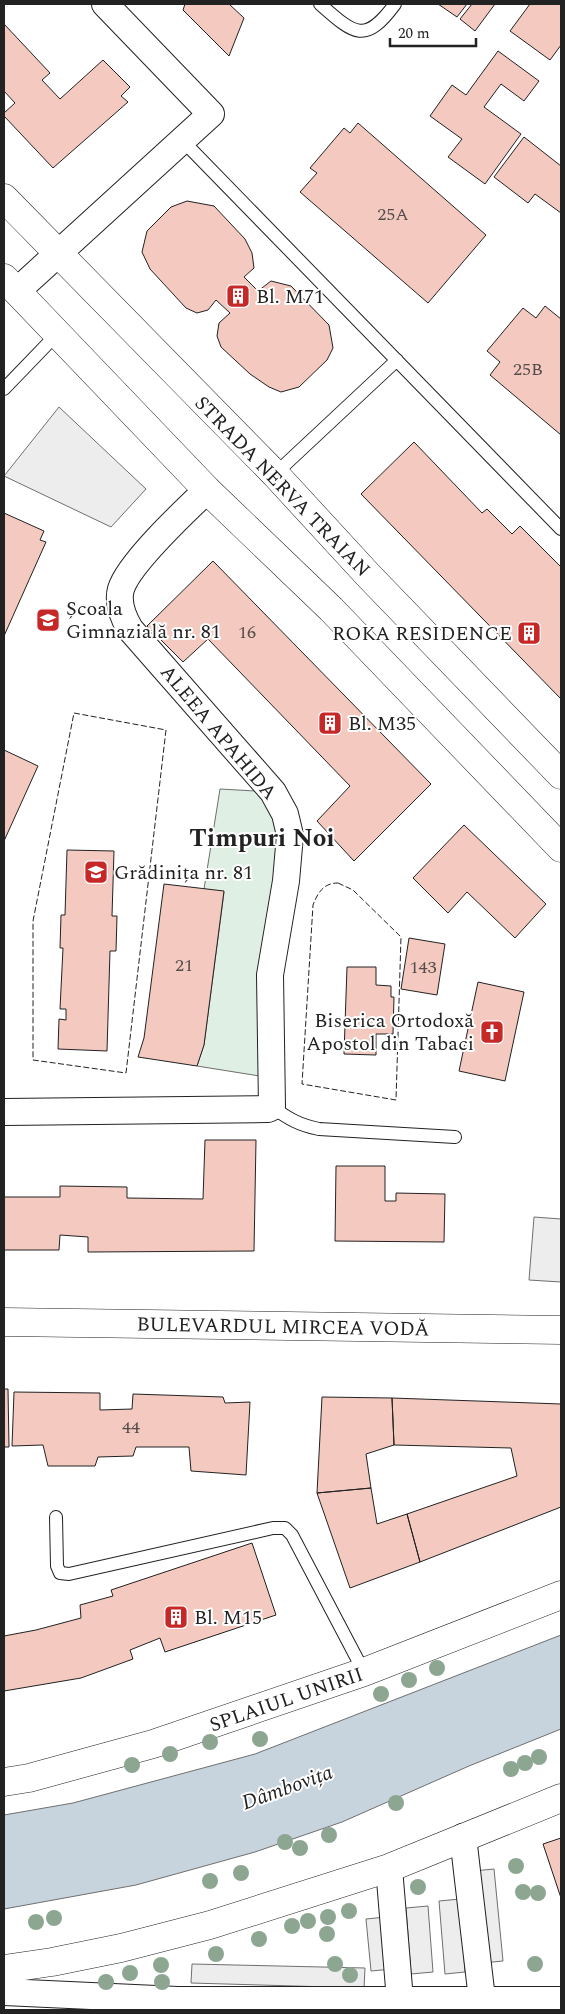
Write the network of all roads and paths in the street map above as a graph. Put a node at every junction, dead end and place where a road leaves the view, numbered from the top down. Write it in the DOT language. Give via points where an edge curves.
graph roads {
  1 [pos="320,4"];
  2 [pos="396,4"];
  3 [pos="109,5"];
  4 [pos="183,141"];
  5 [pos="4,198"];
  6 [pos="58,254"];
  7 [pos="10,284"];
  8 [pos="58,334"];
  9 [pos="397,360"];
  10 [pos="4,389"];
  11 [pos="275,474"];
  12 [pos="207,490"];
  13 [pos="561,529"];
  14 [pos="561,775"];
  15 [pos="561,848"];
  16 [pos="272,1106"];
  17 [pos="4,1112"];
  18 [pos="455,1137"];
  19 [pos="4,1322"];
  20 [pos="561,1330"];
  21 [pos="56,1517"];
  22 [pos="561,1595"];
  23 [pos="364,1672"];
  24 [pos="4,1782"];
  25 [pos="561,1798"];
  26 [pos="463,1837"];
  27 [pos="389,1868"];
  28 [pos="4,1968"];
  29 [pos="4,1992"];
  30 [pos="400,2000"];
  31 [pos="561,2000"];
  32 [pos="482,2005"];
  1 -- 2 [label="lane" via="342,24 366,31 375,27"];
  3 -- 4 [label="street" via="211,114"];
  4 -- 6 [label="street"];
  4 -- 9 [label="lane"];
  5 -- 6 [label="main road, STRADA NERVA TRAIAN"];
  6 -- 7 [label="street"];
  6 -- 11 [label="main road, STRADA NERVA TRAIAN"];
  7 -- 8 [label="main road"];
  8 -- 10 [label="lane"];
  8 -- 12 [label="main road"];
  9 -- 11 [label="lane"];
  9 -- 13 [label="lane"];
  11 -- 14 [label="main road, STRADA NERVA TRAIAN"];
  12 -- 15 [label="main road" via="331,609"];
  12 -- 16 [label="street, ALEEA APAHIDA" via="128,576 121,590 120,604 130,629 273,792 285,814 290,835 289,856 270,975"];
  16 -- 17 [label="street" via="268,1109"];
  16 -- 18 [label="lane" via="288,1119 319,1129"];
  19 -- 20 [label="main road, BULEVARDUL MIRCEA VODĂ"];
  21 -- 23 [label="lane" via="57,1566 60,1573 69,1574 285,1528"];
  22 -- 23 [label="main road, SPLAIUL UNIRII"];
  23 -- 24 [label="main road, SPLAIUL UNIRII" via="154,1744"];
  25 -- 26 [label="main road"];
  26 -- 27 [label="main road"];
  26 -- 32 [label="street"];
  27 -- 28 [label="main road" via="175,1934 87,1955"];
  27 -- 30 [label="street"];
  29 -- 30 [label="street" via="178,2000"];
  30 -- 32 [label="street"];
  31 -- 32 [label="street"];
}
